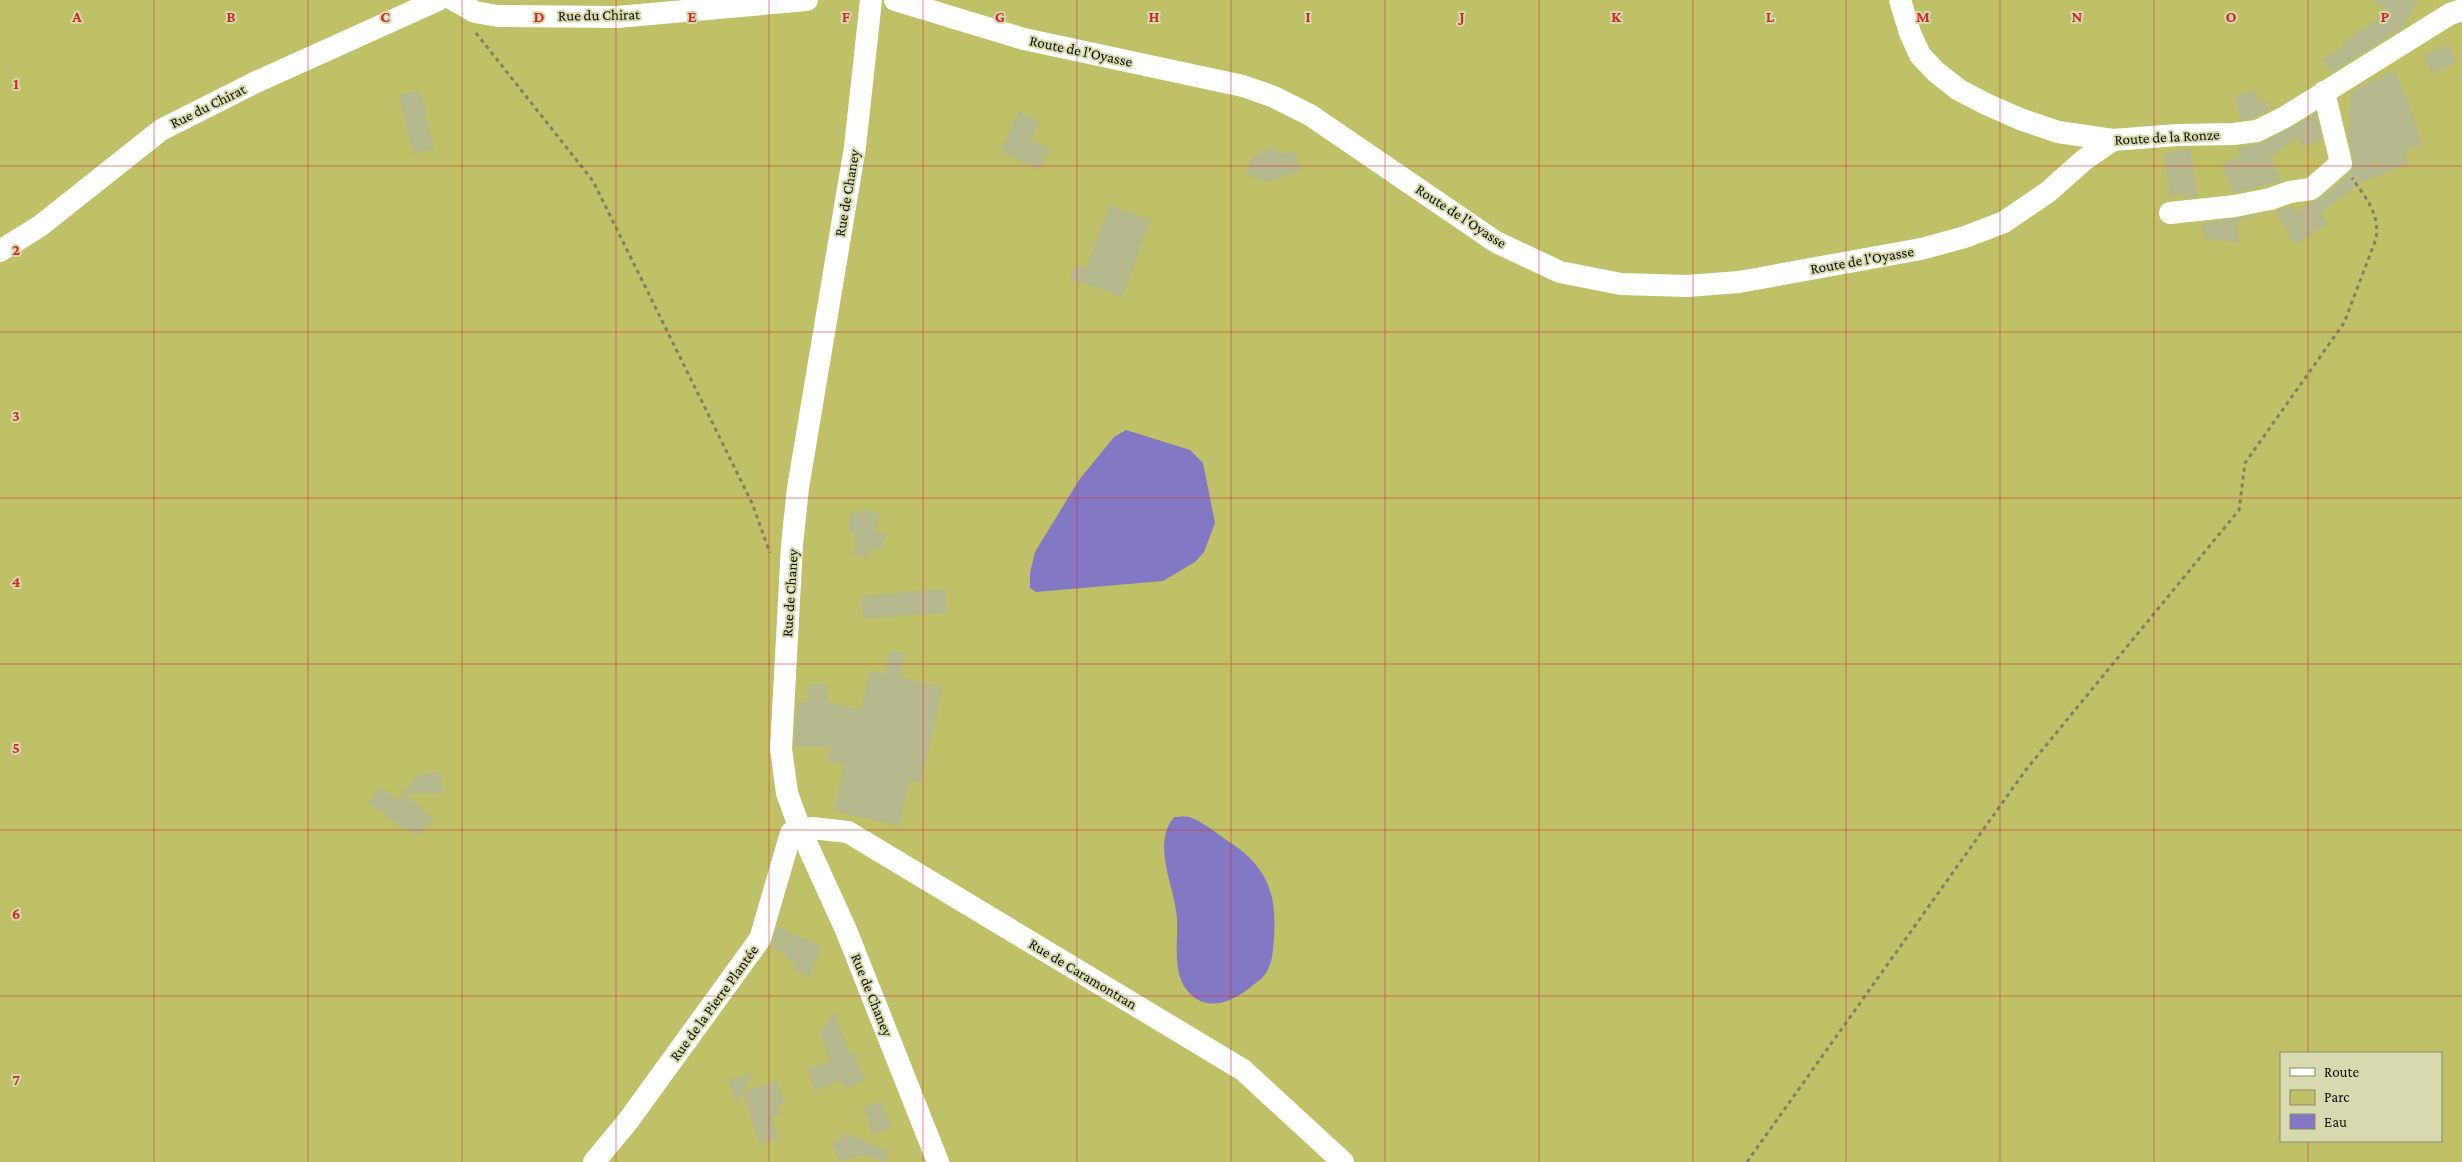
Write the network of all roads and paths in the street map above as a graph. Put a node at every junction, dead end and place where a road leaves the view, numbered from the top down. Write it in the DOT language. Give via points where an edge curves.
graph roads {
  1 [pos="438,0"];
  2 [pos="454,0"];
  3 [pos="807,0"];
  4 [pos="871,0"];
  5 [pos="895,0"];
  6 [pos="1900,0"];
  7 [pos="936,5"];
  8 [pos="2454,8"];
  9 [pos="473,30"];
  10 [pos="2324,92"];
  11 [pos="2113,140"];
  12 [pos="2341,162"];
  13 [pos="2170,213"];
  14 [pos="0,250"];
  15 [pos="772,558"];
  16 [pos="800,829"];
  17 [pos="594,1162"];
  18 [pos="938,1162"];
  19 [pos="1343,1162"];
  20 [pos="1747,1162"];
  1 -- 14 [label="street, Rue du Chirat" via="254,83 161,130 40,226"];
  2 -- 3 [label="street, Rue du Chirat" via="475,12 498,16 616,17"];
  4 -- 16 [label="street, Rue de Chaney" via="856,147 800,478 792,545 781,749 787,793"];
  5 -- 7 [label="street, Route de l'Oyasse"];
  6 -- 11 [label="street, Route de la Ronze" via="1920,54 1959,90 2020,119 2058,132"];
  7 -- 11 [label="street, Route de l'Oyasse" via="1024,39 1243,86 1274,97 1310,114 1496,242 1560,272 1621,284 1687,286 1739,282 1965,238 2004,222"];
  8 -- 10 [label="street, Route de la Ronze"];
  9 -- 15 [label="path" via="593,181 752,503"];
  10 -- 11 [label="street, Route de la Ronze" via="2257,131"];
  10 -- 12 [label="street"];
  12 -- 13 [label="street" via="2311,189 2235,206"];
  12 -- 20 [label="path" via="2372,207 2378,225 2376,239 2344,323 2245,463 2239,510 2025,771"];
  16 -- 17 [label="street, Rue de la Pierre Plantée" via="790,833 760,939 628,1121"];
  16 -- 18 [label="street, Rue de Chaney" via="846,930"];
  16 -- 19 [label="street, Rue de Caramontran" via="848,832 1242,1070"];
}
